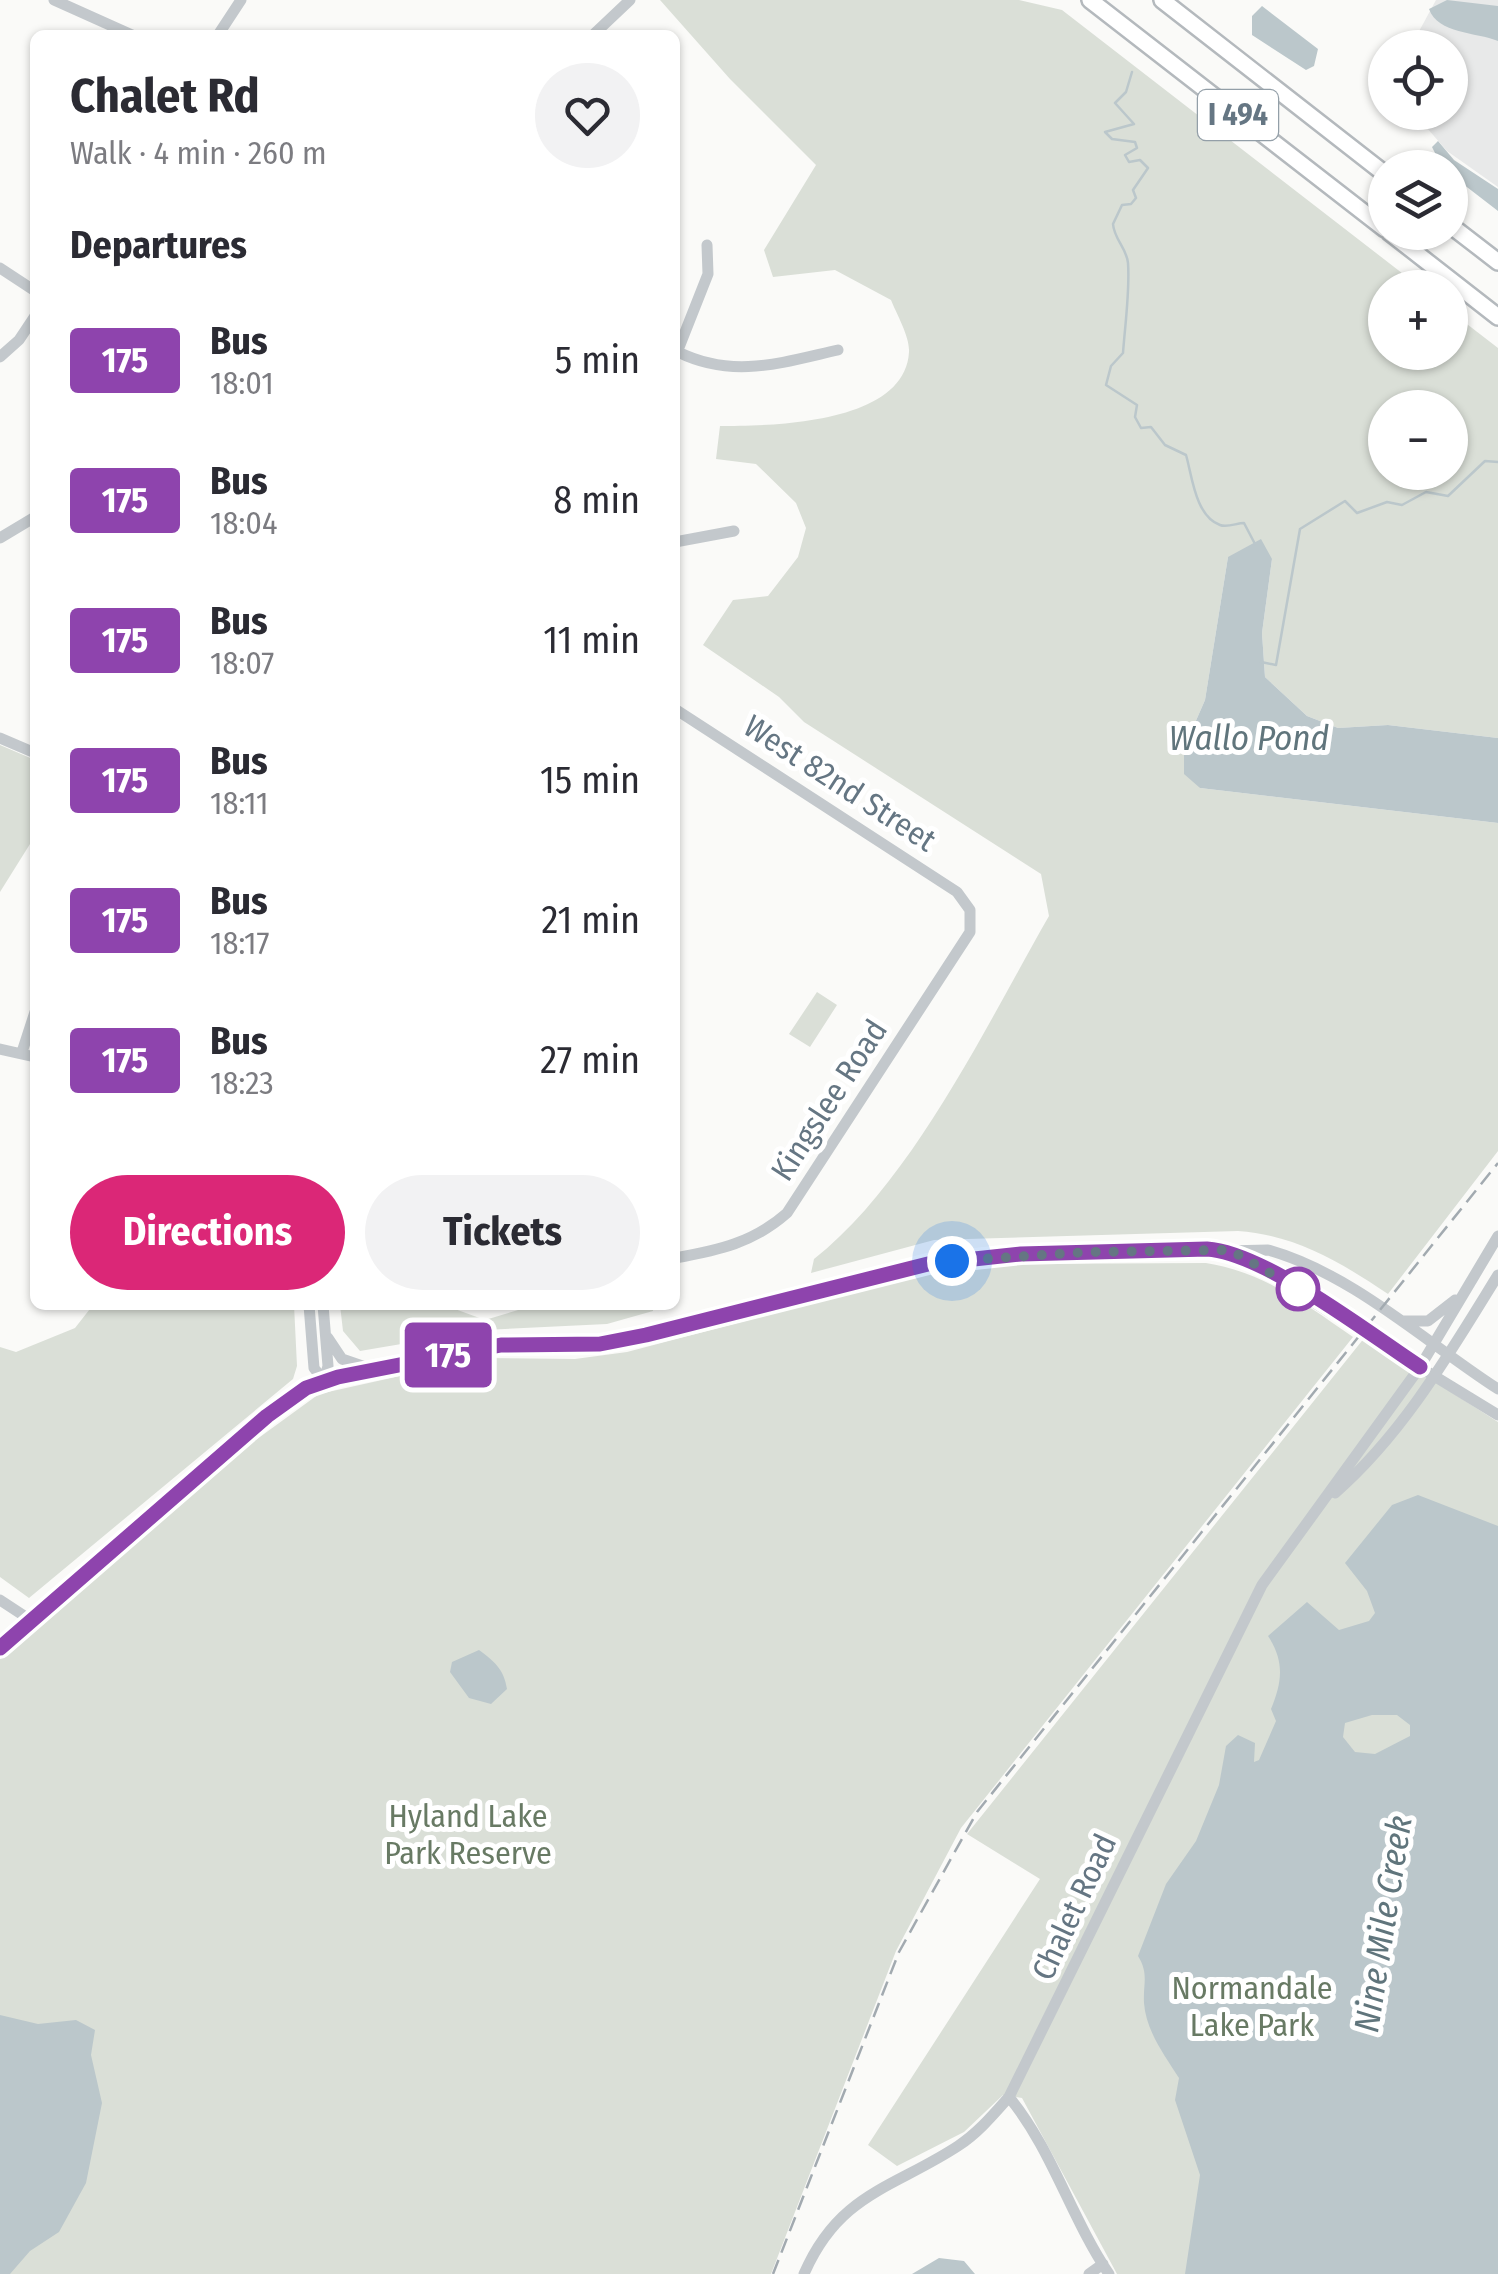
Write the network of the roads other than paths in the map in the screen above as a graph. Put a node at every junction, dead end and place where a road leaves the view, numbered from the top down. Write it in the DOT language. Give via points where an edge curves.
graph roads {
  1 [pos="54,0"];
  2 [pos="241,0"];
  3 [pos="630,0"];
  4 [pos="1090,0"];
  5 [pos="1162,0"];
  6 [pos="121,30"];
  7 [pos="221,30"];
  8 [pos="598,30"];
  9 [pos="1368,161"];
  10 [pos="1368,216"];
  11 [pos="1468,239"];
  12 [pos="707,245"];
  13 [pos="1412,250"];
  14 [pos="1498,262"];
  15 [pos="0,268"];
  16 [pos="30,288"];
  17 [pos="1498,317"];
  18 [pos="30,324"];
  19 [pos="680,345"];
  20 [pos="838,350"];
  21 [pos="0,356"];
  22 [pos="680,356"];
  23 [pos="30,519"];
  24 [pos="734,531"];
  25 [pos="0,538"];
  26 [pos="680,541"];
  27 [pos="680,713"];
  28 [pos="0,738"];
  29 [pos="30,751"];
  30 [pos="970,910"];
  31 [pos="0,1049"];
  32 [pos="29,1054"];
  33 [pos="1498,1236"];
  34 [pos="1230,1250"];
  35 [pos="680,1257"];
  36 [pos="1498,1275"];
  37 [pos="1472,1282"];
  38 [pos="309,1310"];
  39 [pos="323,1310"];
  40 [pos="1394,1319"];
  41 [pos="325,1332"];
  42 [pos="1433,1347"];
  43 [pos="1447,1356"];
  44 [pos="1420,1367"];
  45 [pos="375,1370"];
  46 [pos="1434,1375"];
  47 [pos="324,1381"];
  48 [pos="1498,1389"];
  49 [pos="1498,1415"];
  50 [pos="1324,1502"];
  51 [pos="0,1600"];
  52 [pos="32,1620"];
  53 [pos="0,1648"];
  54 [pos="1009,2097"];
  55 [pos="1106,2269"];
  56 [pos="804,2274"];
  57 [pos="1088,2274"];
  1 -- 6 [label="street"];
  2 -- 7 [label="street"];
  3 -- 8 [label="street"];
  4 -- 10 [label="highway, I 494"];
  5 -- 9 [label="highway, I 494"];
  11 -- 14 [label="highway"];
  12 -- 19 [label="street" via="708,274"];
  13 -- 17 [label="highway, I 494"];
  15 -- 16 [label="street"];
  18 -- 21 [label="street"];
  20 -- 22 [label="street" via="745,370"];
  23 -- 25 [label="street"];
  24 -- 26 [label="street"];
  27 -- 30 [label="street, West 82nd Street" via="958,892"];
  28 -- 29 [label="street"];
  30 -- 35 [label="street, Kingslee Road" via="970,932 787,1213 731,1248"];
  31 -- 32 [label="street"];
  33 -- 37 [label="street, Chalet Road"];
  34 -- 40 [label="street" via="1268,1250 1302,1262"];
  34 -- 44 [label="street"];
  34 -- 45 [label="street" via="961,1260 600,1344 501,1345"];
  36 -- 43 [label="street, Chalet Road"];
  37 -- 40 [label="street" via="1435,1317 1415,1323"];
  37 -- 42 [label="street, Chalet Road"];
  38 -- 47 [label="street" via="314,1368"];
  39 -- 41 [label="street"];
  40 -- 42 [label="street"];
  41 -- 45 [label="street" via="342,1359"];
  41 -- 47 [label="street"];
  42 -- 43 [label="street"];
  42 -- 44 [label="street, Chalet Road"];
  43 -- 46 [label="street, Chalet Road"];
  43 -- 48 [label="street"];
  44 -- 46 [label="street"];
  44 -- 50 [label="street, Chalet Road"];
  45 -- 47 [label="street"];
  46 -- 49 [label="street"];
  46 -- 50 [label="street, Chalet Road" via="1382,1447"];
  47 -- 52 [label="street" via="267,1416"];
  50 -- 54 [label="street, Chalet Road" via="1251,1604"];
  51 -- 52 [label="street"];
  52 -- 53 [label="street"];
  54 -- 55 [label="street"];
  54 -- 56 [label="street, Chalet Road" via="964,2142 854,2206"];
  55 -- 57 [label="street"];
}
